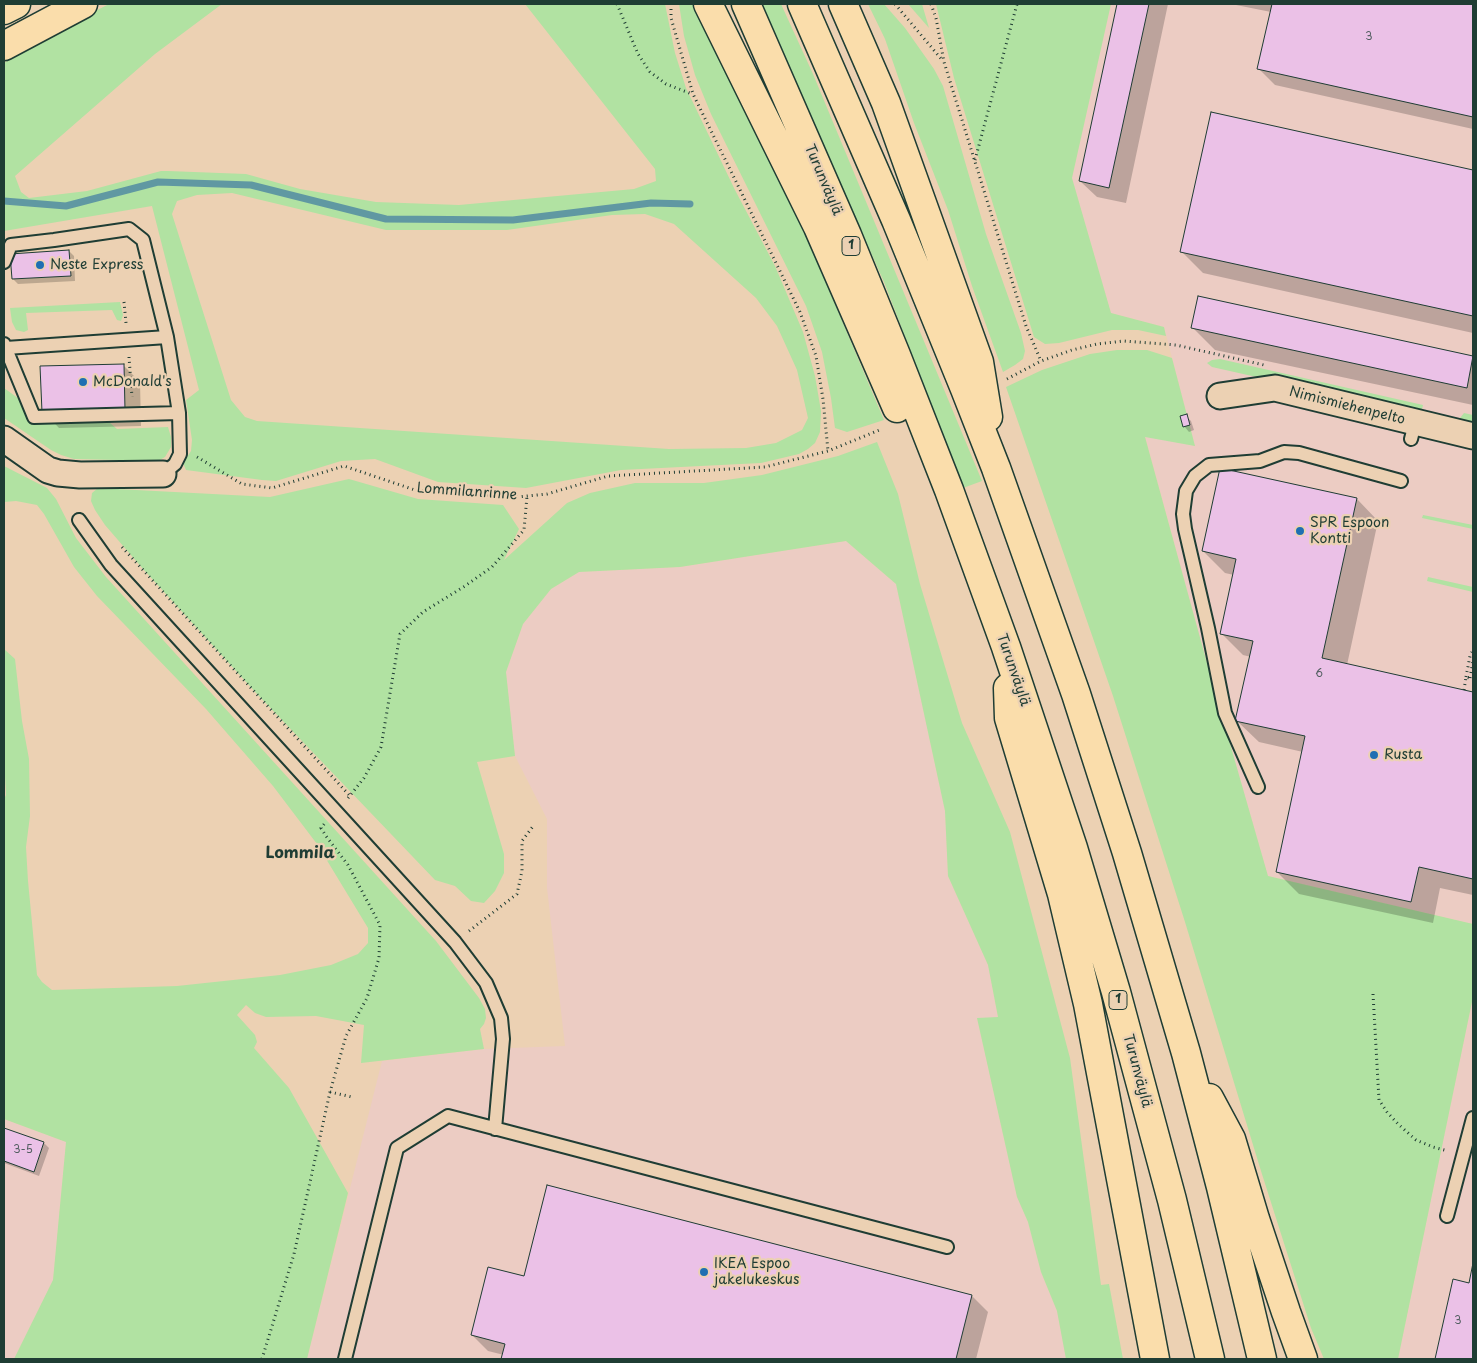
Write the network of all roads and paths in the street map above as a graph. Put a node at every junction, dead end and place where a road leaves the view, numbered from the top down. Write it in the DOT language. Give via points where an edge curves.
graph roads {
  1 [pos="16,4"];
  2 [pos="83,4"];
  3 [pos="618,4"];
  4 [pos="671,4"];
  5 [pos="708,4"];
  6 [pos="746,4"];
  7 [pos="802,4"];
  8 [pos="843,4"];
  9 [pos="895,4"];
  10 [pos="931,4"];
  11 [pos="1017,4"];
  12 [pos="4,10"];
  13 [pos="4,46"];
  14 [pos="944,62"];
  15 [pos="693,94"];
  16 [pos="974,160"];
  17 [pos="4,262"];
  18 [pos="167,337"];
  19 [pos="1176,345"];
  20 [pos="5,346"];
  21 [pos="1041,361"];
  22 [pos="1007,379"];
  23 [pos="1220,396"];
  24 [pos="180,414"];
  25 [pos="882,429"];
  26 [pos="1473,436"];
  27 [pos="4,439"];
  28 [pos="828,451"];
  29 [pos="180,454"];
  30 [pos="996,468"];
  31 [pos="163,474"];
  32 [pos="1401,481"];
  33 [pos="949,490"];
  34 [pos="527,496"];
  35 [pos="79,520"];
  36 [pos="122,546"];
  37 [pos="1006,646"];
  38 [pos="1473,647"];
  39 [pos="1473,653"];
  40 [pos="1473,662"];
  41 [pos="1470,678"];
  42 [pos="1464,690"];
  43 [pos="1258,787"];
  44 [pos="350,796"];
  45 [pos="335,811"];
  46 [pos="534,825"];
  47 [pos="455,942"];
  48 [pos="1373,994"];
  49 [pos="1186,1053"];
  50 [pos="330,1092"];
  51 [pos="352,1097"];
  52 [pos="1473,1118"];
  53 [pos="495,1129"];
  54 [pos="1463,1154"];
  55 [pos="1446,1216"];
  56 [pos="948,1247"];
  57 [pos="262,1359"];
  58 [pos="345,1359"];
  59 [pos="1155,1359"];
  60 [pos="1210,1359"];
  61 [pos="1262,1359"];
  62 [pos="1303,1359"];
  1 -- 12 [label="main road"];
  2 -- 13 [label="main road"];
  3 -- 15 [label="path" via="638,54 650,72 666,84"];
  4 -- 15 [label="path" via="671,18"];
  5 -- 33 [label="main road" via="818,227 898,411"];
  6 -- 33 [label="main road, Turunväylä / 1" via="846,234"];
  7 -- 30 [label="main road" via="896,220"];
  8 -- 30 [label="main road" via="886,103 979,362"];
  9 -- 14 [label="path"];
  10 -- 14 [label="path"];
  11 -- 16 [label="path"];
  14 -- 16 [label="path"];
  15 -- 28 [label="path" via="800,312 816,356"];
  16 -- 21 [label="path" via="1026,326"];
  17 -- 18 [label="lane" via="11,244 129,229 144,240"];
  18 -- 20 [label="lane"];
  18 -- 24 [label="lane"];
  19 -- 21 [label="path" via="1124,341 1097,344"];
  20 -- 24 [label="lane" via="34,417"];
  21 -- 22 [label="path"];
  23 -- 26 [label="street, Nimismiehenpelto" via="1275,388 1413,431"];
  24 -- 29 [label="lane"];
  25 -- 28 [label="path, Lommilanrinne"];
  27 -- 31 [label="street" via="42,466 58,473"];
  28 -- 34 [label="path, Lommilanrinne" via="765,467 608,476 547,494"];
  29 -- 31 [label="lane" via="176,464"];
  29 -- 34 [label="path, Lommilanrinne" via="197,457 242,484 272,488 344,466 416,490"];
  30 -- 49 [label="main road" via="1076,694"];
  32 -- 43 [label="lane" via="1284,452 1260,461 1209,465 1195,476 1186,491 1185,529 1225,713"];
  33 -- 37 [label="main road, Turunväylä / 1"];
  34 -- 44 [label="path" via="524,530 492,567 423,612 400,634 381,747"];
  35 -- 45 [label="lane" via="112,565"];
  36 -- 44 [label="path"];
  37 -- 59 [label="main road" via="1010,718 1062,894 1088,1004"];
  37 -- 60 [label="main road, Turunväylä / 1" via="1073,848 1116,992"];
  38 -- 39 [label="path"];
  39 -- 41 [label="path" via="1470,656"];
  40 -- 41 [label="path"];
  41 -- 42 [label="path"];
  44 -- 45 [label="path"];
  45 -- 47 [label="lane"];
  45 -- 50 [label="path" via="322,828 348,865 380,925 379,958 367,998 346,1036"];
  46 -- 47 [label="path" via="522,840 522,871 517,894"];
  47 -- 53 [label="lane" via="486,983 502,1018"];
  48 -- 54 [label="path" via="1380,1100 1387,1112 1416,1140"];
  49 -- 61 [label="main road"];
  49 -- 62 [label="main road" via="1231,1140"];
  50 -- 51 [label="path"];
  50 -- 57 [label="path" via="294,1254"];
  52 -- 54 [label="lane"];
  53 -- 56 [label="lane"];
  53 -- 58 [label="lane" via="448,1116 397,1148"];
  54 -- 55 [label="lane"];
}
